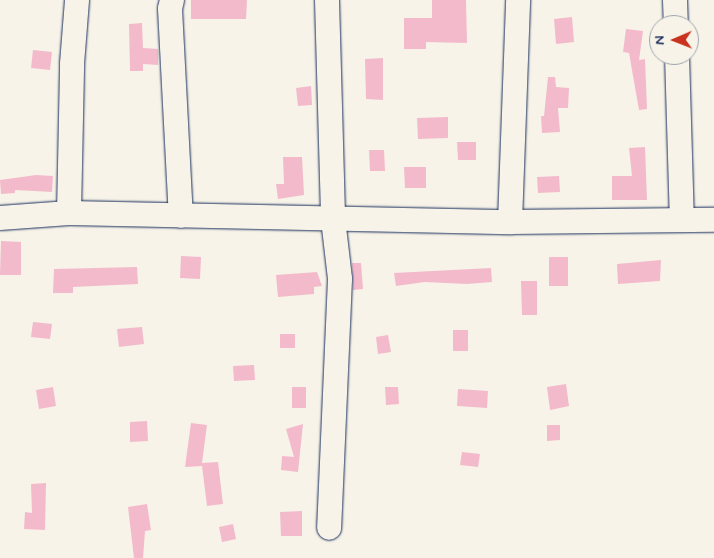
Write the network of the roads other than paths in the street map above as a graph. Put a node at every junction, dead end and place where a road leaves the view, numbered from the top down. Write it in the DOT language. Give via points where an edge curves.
graph roads {
  1 [pos="78,0"];
  2 [pos="172,0"];
  3 [pos="327,0"];
  4 [pos="518,0"];
  5 [pos="675,0"];
  6 [pos="676,15"];
  7 [pos="677,65"];
  8 [pos="69,213"];
  9 [pos="181,216"];
  10 [pos="0,218"];
  11 [pos="333,219"];
  12 [pos="682,219"];
  13 [pos="714,220"];
  14 [pos="510,222"];
  15 [pos="329,528"];
  1 -- 8 [label="street" via="72,64"];
  2 -- 9 [label="street"];
  3 -- 11 [label="street"];
  4 -- 14 [label="street"];
  5 -- 6 [label="street"];
  7 -- 12 [label="street"];
  8 -- 9 [label="street"];
  8 -- 10 [label="street"];
  9 -- 11 [label="street"];
  11 -- 14 [label="street"];
  11 -- 15 [label="street" via="340,279"];
  12 -- 13 [label="street"];
  12 -- 14 [label="street"];
}
